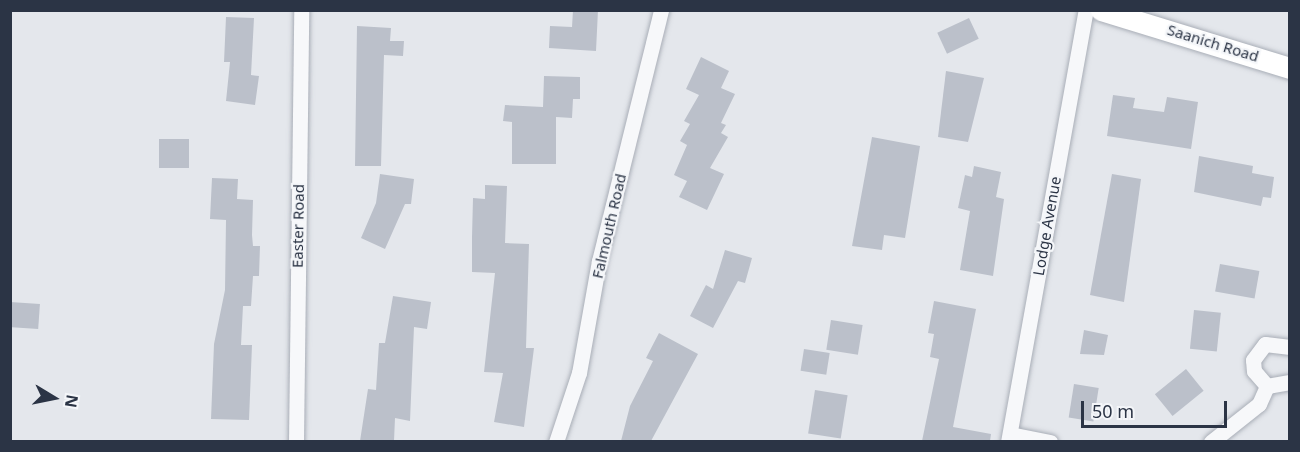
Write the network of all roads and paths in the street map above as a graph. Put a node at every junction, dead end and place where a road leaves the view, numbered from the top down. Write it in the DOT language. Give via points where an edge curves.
graph roads {
  1 [pos="301,10"];
  2 [pos="661,10"];
  3 [pos="1086,10"];
  4 [pos="1101,10"];
  5 [pos="1290,68"];
  6 [pos="1290,347"];
  7 [pos="1290,382"];
  8 [pos="1267,386"];
  9 [pos="1009,438"];
  10 [pos="296,441"];
  11 [pos="556,441"];
  12 [pos="1050,441"];
  13 [pos="1211,441"];
  1 -- 10 [label="street, Easter Road"];
  2 -- 11 [label="street, Falmouth Road" via="599,261 579,373"];
  3 -- 9 [label="street, Lodge Avenue"];
  4 -- 5 [label="main road, Saanich Road"];
  6 -- 8 [label="street" via="1275,342 1257,351 1254,371"];
  7 -- 8 [label="street"];
  8 -- 13 [label="street" via="1258,404"];
  9 -- 12 [label="street"];
}
